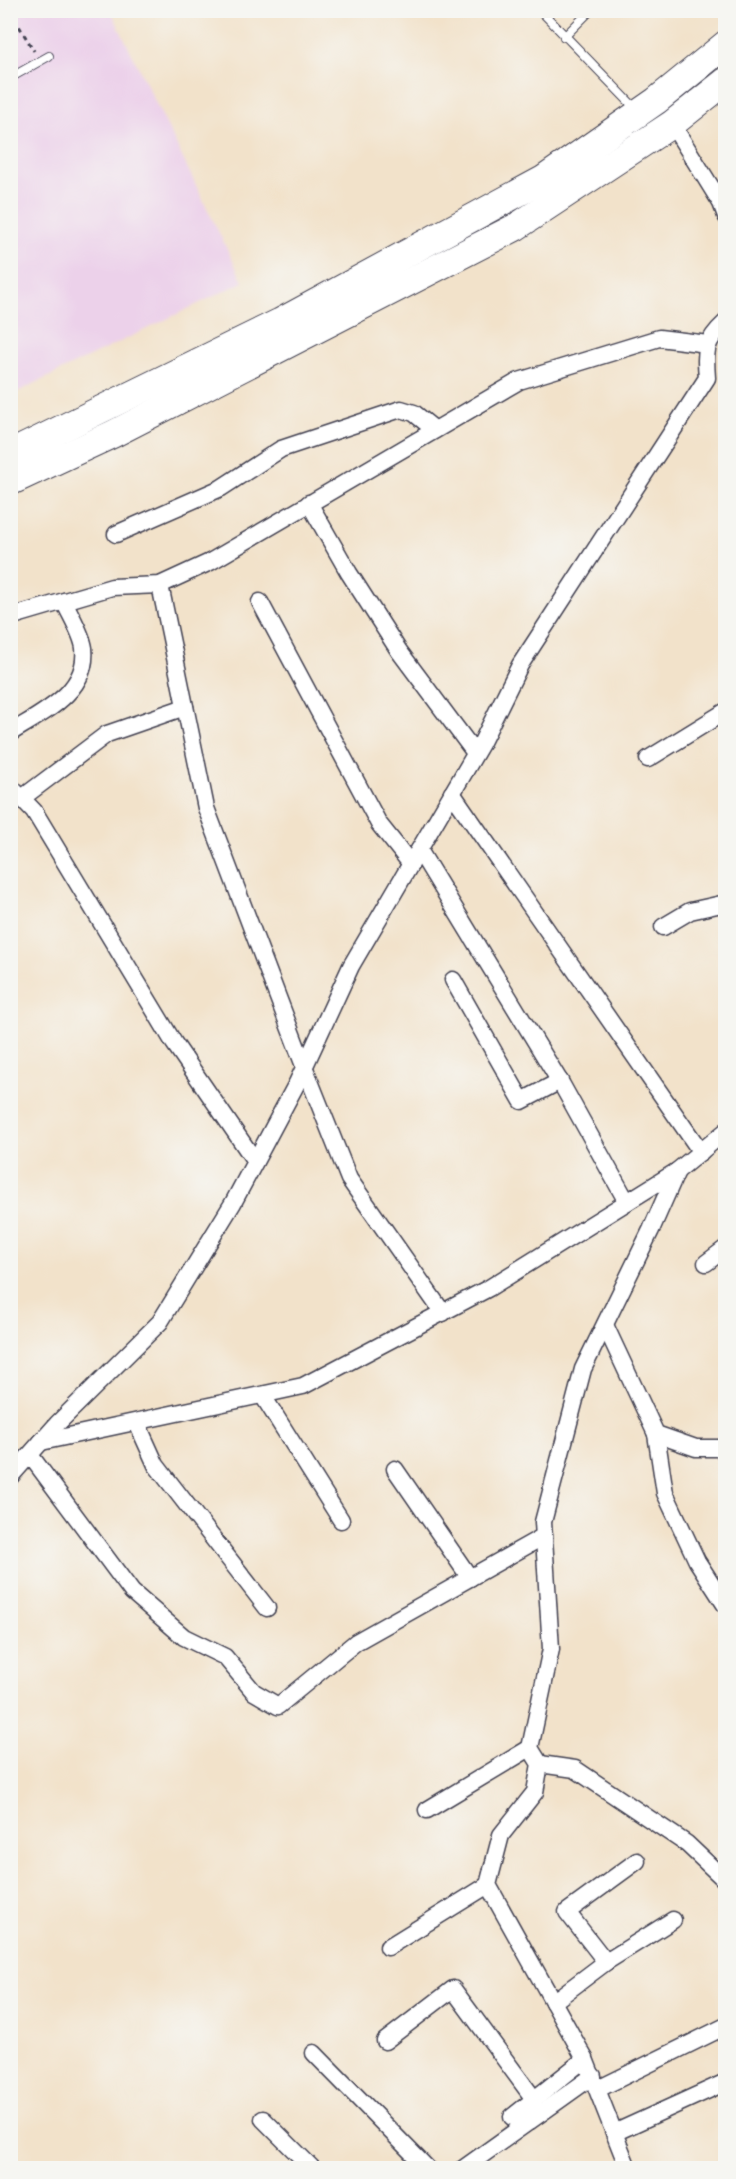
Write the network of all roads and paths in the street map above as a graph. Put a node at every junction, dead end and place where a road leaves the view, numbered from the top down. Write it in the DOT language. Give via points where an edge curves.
graph roads {
  1 [pos="540,10"];
  2 [pos="591,10"];
  3 [pos="10,12"];
  4 [pos="564,37"];
  5 [pos="726,44"];
  6 [pos="49,56"];
  7 [pos="39,62"];
  8 [pos="10,78"];
  9 [pos="726,81"];
  10 [pos="648,107"];
  11 [pos="672,124"];
  12 [pos="726,216"];
  13 [pos="376,284"];
  14 [pos="726,322"];
  15 [pos="286,333"];
  16 [pos="708,344"];
  17 [pos="435,430"];
  18 [pos="10,454"];
  19 [pos="10,482"];
  20 [pos="309,503"];
  21 [pos="116,534"];
  22 [pos="160,585"];
  23 [pos="64,601"];
  24 [pos="260,602"];
  25 [pos="10,617"];
  26 [pos="185,706"];
  27 [pos="726,711"];
  28 [pos="10,733"];
  29 [pos="475,753"];
  30 [pos="648,759"];
  31 [pos="16,792"];
  32 [pos="452,793"];
  33 [pos="415,857"];
  34 [pos="726,903"];
  35 [pos="663,927"];
  36 [pos="453,980"];
  37 [pos="304,1066"];
  38 [pos="560,1081"];
  39 [pos="716,1142"];
  40 [pos="255,1161"];
  41 [pos="677,1171"];
  42 [pos="627,1202"];
  43 [pos="726,1248"];
  44 [pos="706,1263"];
  45 [pos="442,1313"];
  46 [pos="604,1325"];
  47 [pos="263,1396"];
  48 [pos="137,1423"];
  49 [pos="656,1434"];
  50 [pos="42,1442"];
  51 [pos="726,1448"];
  52 [pos="30,1455"];
  53 [pos="395,1469"];
  54 [pos="10,1477"];
  55 [pos="341,1520"];
  56 [pos="544,1536"];
  57 [pos="470,1578"];
  58 [pos="726,1606"];
  59 [pos="267,1608"];
  60 [pos="530,1748"];
  61 [pos="540,1764"];
  62 [pos="427,1810"];
  63 [pos="637,1861"];
  64 [pos="726,1881"];
  65 [pos="488,1885"];
  66 [pos="673,1920"];
  67 [pos="388,1947"];
  68 [pos="606,1962"];
  69 [pos="553,2002"];
  70 [pos="726,2026"];
  71 [pos="385,2041"];
  72 [pos="314,2053"];
  73 [pos="585,2059"];
  74 [pos="595,2082"];
  75 [pos="726,2082"];
  76 [pos="534,2099"];
  77 [pos="512,2117"];
  78 [pos="263,2119"];
  79 [pos="614,2133"];
  80 [pos="312,2169"];
  81 [pos="427,2169"];
  82 [pos="464,2169"];
  83 [pos="628,2169"];
  1 -- 4 [label="lane"];
  2 -- 4 [label="lane"];
  3 -- 7 [label="path"];
  4 -- 10 [label="lane"];
  5 -- 10 [label="highway"];
  6 -- 7 [label="lane"];
  7 -- 8 [label="lane"];
  9 -- 11 [label="highway"];
  10 -- 11 [label="highway"];
  10 -- 13 [label="highway" via="544,179"];
  11 -- 12 [label="street"];
  11 -- 13 [label="highway" via="516,227"];
  13 -- 15 [label="highway"];
  14 -- 16 [label="street" via="713,333"];
  15 -- 18 [label="highway"];
  15 -- 19 [label="highway"];
  16 -- 17 [label="street" via="659,338 519,381"];
  16 -- 29 [label="street" via="707,378 520,665"];
  17 -- 20 [label="street"];
  17 -- 21 [label="street" via="401,409 280,449 221,488"];
  20 -- 22 [label="street" via="210,562"];
  20 -- 29 [label="street" via="399,651"];
  22 -- 23 [label="street" via="112,587"];
  22 -- 26 [label="street"];
  23 -- 25 [label="street"];
  23 -- 28 [label="street" via="84,647 81,678 59,702"];
  24 -- 33 [label="street" via="379,824"];
  26 -- 31 [label="street" via="107,734"];
  26 -- 37 [label="street" via="206,808"];
  27 -- 30 [label="street"];
  29 -- 32 [label="street"];
  31 -- 40 [label="street" via="34,811 174,1043"];
  32 -- 33 [label="street"];
  32 -- 39 [label="street"];
  33 -- 37 [label="street" via="351,966"];
  33 -- 38 [label="street"];
  34 -- 35 [label="street" via="690,911"];
  36 -- 38 [label="street" via="522,1101"];
  37 -- 40 [label="street"];
  37 -- 45 [label="street" via="349,1179"];
  38 -- 42 [label="street"];
  39 -- 41 [label="street"];
  40 -- 50 [label="street" via="160,1322"];
  41 -- 42 [label="street"];
  41 -- 46 [label="street"];
  42 -- 45 [label="street"];
  43 -- 44 [label="street"];
  45 -- 47 [label="street" via="303,1386"];
  46 -- 49 [label="street"];
  46 -- 56 [label="street" via="583,1369 543,1522"];
  47 -- 48 [label="street"];
  47 -- 55 [label="street"];
  48 -- 50 [label="street"];
  48 -- 59 [label="street" via="156,1465"];
  49 -- 51 [label="street" via="696,1448"];
  49 -- 58 [label="street" via="665,1493 697,1561"];
  50 -- 52 [label="street"];
  52 -- 54 [label="street"];
  52 -- 57 [label="street" via="132,1592 184,1637 225,1658 254,1692 278,1706 356,1642"];
  53 -- 57 [label="street"];
  56 -- 57 [label="street"];
  56 -- 60 [label="street" via="551,1649"];
  60 -- 61 [label="street"];
  60 -- 62 [label="street"];
  61 -- 64 [label="street" via="575,1769 687,1844"];
  61 -- 65 [label="street" via="535,1792 501,1835"];
  63 -- 68 [label="street" via="567,1912"];
  65 -- 67 [label="street"];
  65 -- 69 [label="street"];
  66 -- 68 [label="street"];
  68 -- 69 [label="street"];
  69 -- 73 [label="street"];
  70 -- 74 [label="street"];
  71 -- 76 [label="street" via="453,1989"];
  72 -- 81 [label="street"];
  73 -- 74 [label="street"];
  73 -- 76 [label="street"];
  74 -- 79 [label="street"];
  74 -- 82 [label="street"];
  75 -- 79 [label="street"];
  76 -- 77 [label="street"];
  78 -- 80 [label="street"];
  79 -- 83 [label="street"];
}
